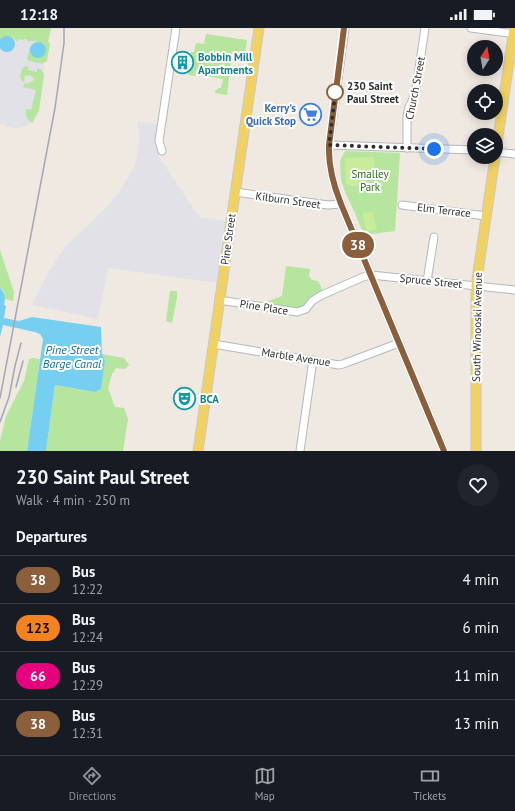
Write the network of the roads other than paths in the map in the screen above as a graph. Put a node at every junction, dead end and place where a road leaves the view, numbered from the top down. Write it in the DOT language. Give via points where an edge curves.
graph roads {
  1 [pos="176,28"];
  2 [pos="259,28"];
  3 [pos="344,28"];
  4 [pos="425,28"];
  5 [pos="471,28"];
  6 [pos="514,32"];
  7 [pos="499,128"];
  8 [pos="329,145"];
  9 [pos="407,148"];
  10 [pos="467,150"];
  11 [pos="162,151"];
  12 [pos="503,152"];
  13 [pos="515,154"];
  14 [pos="494,164"];
  15 [pos="235,192"];
  16 [pos="341,204"];
  17 [pos="402,205"];
  18 [pos="486,216"];
  19 [pos="434,237"];
  20 [pos="371,275"];
  21 [pos="427,281"];
  22 [pos="476,286"];
  23 [pos="515,290"];
  24 [pos="219,300"];
  25 [pos="399,342"];
  26 [pos="213,344"];
  27 [pos="313,360"];
  28 [pos="198,451"];
  29 [pos="300,451"];
  30 [pos="444,451"];
  31 [pos="476,451"];
  1 -- 11 [label="street" via="159,141"];
  2 -- 15 [label="main road, Pine Street"];
  3 -- 8 [label="street"];
  4 -- 9 [label="street, Church Street" via="416,89 408,112"];
  5 -- 6 [label="street"];
  6 -- 7 [label="main road"];
  8 -- 9 [label="street"];
  8 -- 16 [label="street" via="331,176"];
  9 -- 10 [label="street"];
  12 -- 13 [label="street"];
  14 -- 18 [label="main road, South Winooski Avenue"];
  15 -- 16 [label="street, Kilburn Street" via="328,205"];
  15 -- 24 [label="main road, Pine Street"];
  16 -- 20 [label="street"];
  17 -- 18 [label="street, Elm Terrace"];
  18 -- 22 [label="main road, South Winooski Avenue"];
  19 -- 21 [label="street"];
  20 -- 21 [label="street, Spruce Street"];
  20 -- 24 [label="street, Pine Place" via="322,295 312,301 306,309 297,312"];
  20 -- 25 [label="street"];
  21 -- 22 [label="street, Spruce Street"];
  22 -- 23 [label="street, Spruce Street"];
  22 -- 31 [label="main road, South Winooski Avenue"];
  24 -- 26 [label="main road, Pine Street"];
  25 -- 27 [label="street, Marble Avenue" via="343,364"];
  25 -- 30 [label="street"];
  26 -- 27 [label="street, Marble Avenue"];
  26 -- 28 [label="main road, Pine Street"];
  27 -- 29 [label="street"];
}
